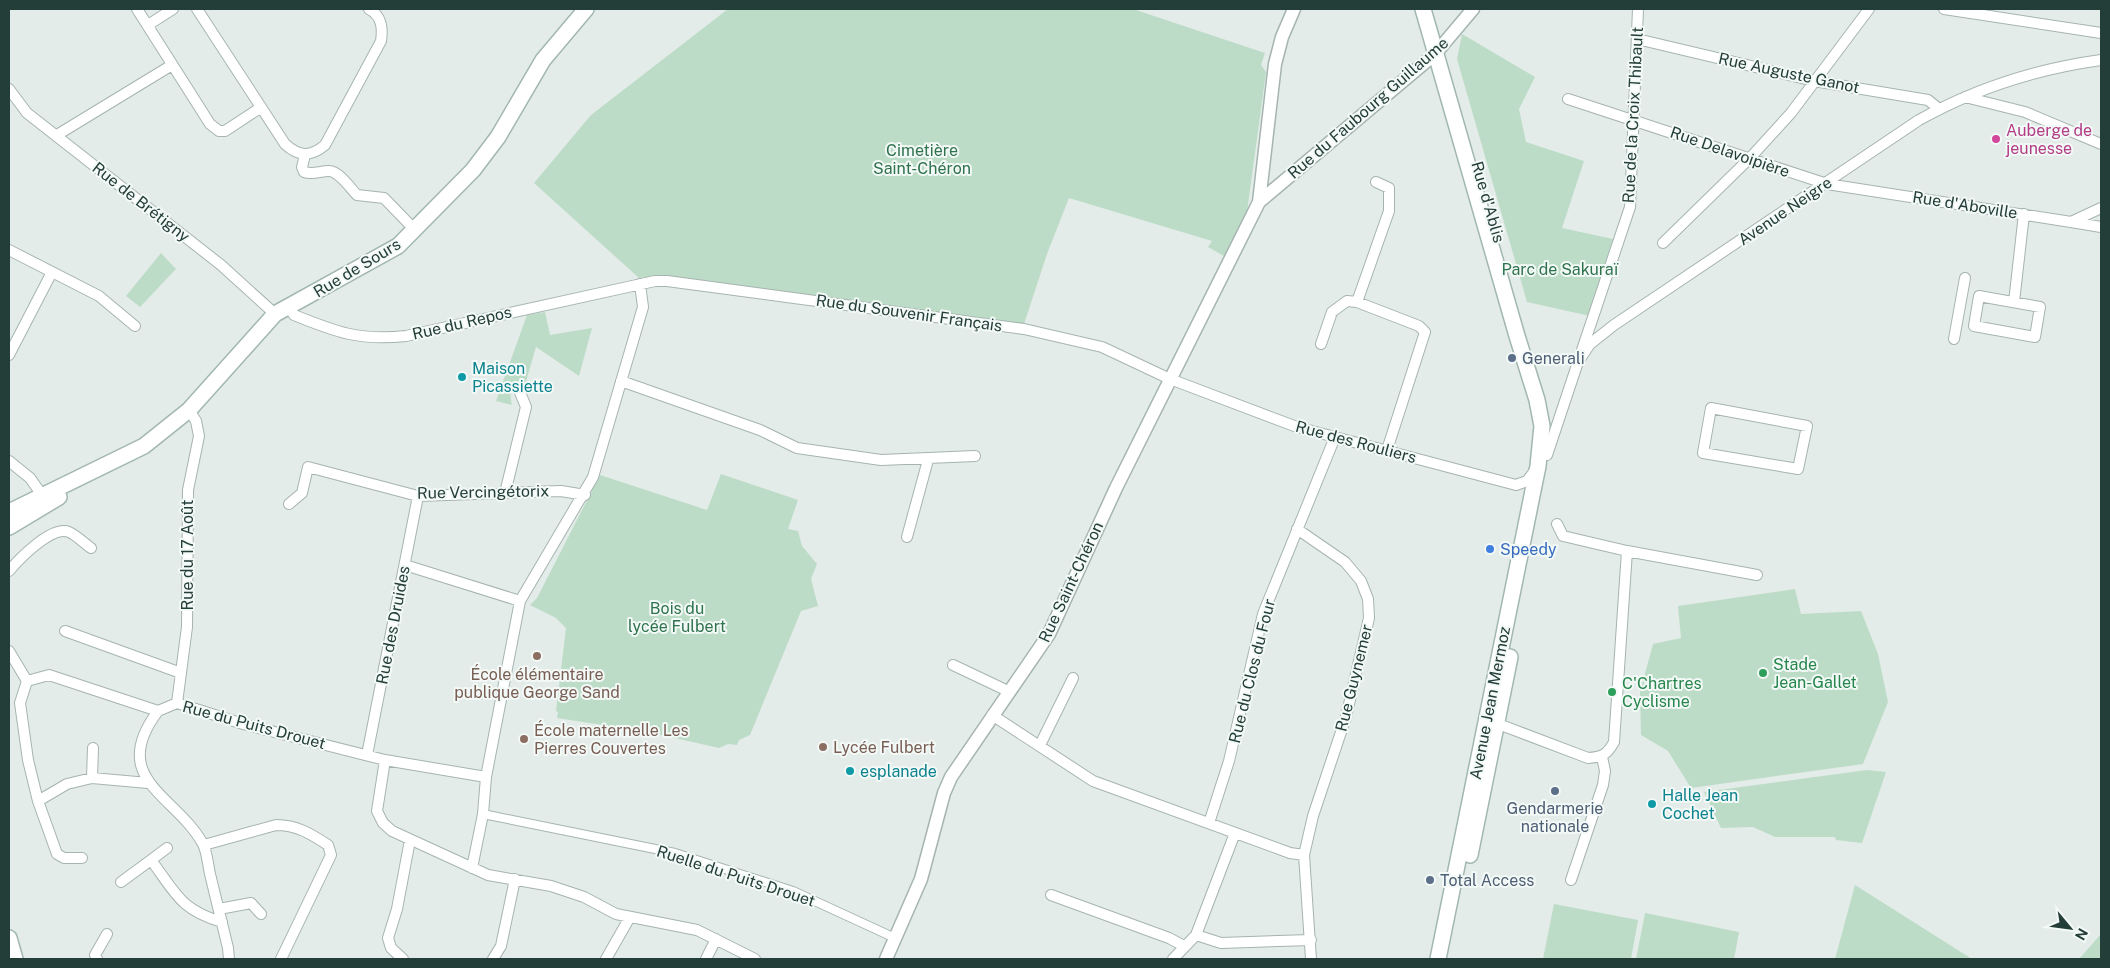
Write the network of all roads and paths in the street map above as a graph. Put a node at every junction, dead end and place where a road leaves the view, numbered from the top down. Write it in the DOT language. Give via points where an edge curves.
graph roads {
  1 [pos="136,9"];
  2 [pos="173,9"];
  3 [pos="196,9"];
  4 [pos="370,9"];
  5 [pos="586,9"];
  6 [pos="1294,9"];
  7 [pos="1422,9"];
  8 [pos="1432,9"];
  9 [pos="1473,9"];
  10 [pos="1638,9"];
  11 [pos="1869,9"];
  12 [pos="1944,9"];
  13 [pos="148,26"];
  14 [pos="2101,34"];
  15 [pos="1637,39"];
  16 [pos="1439,50"];
  17 [pos="2101,60"];
  18 [pos="172,65"];
  19 [pos="1814,82"];
  20 [pos="9,89"];
  21 [pos="1965,96"];
  22 [pos="1568,99"];
  23 [pos="260,108"];
  24 [pos="1939,109"];
  25 [pos="1634,119"];
  26 [pos="57,135"];
  27 [pos="2101,144"];
  28 [pos="305,155"];
  29 [pos="1750,158"];
  30 [pos="1376,182"];
  31 [pos="1827,184"];
  32 [pos="1258,202"];
  33 [pos="2101,208"];
  34 [pos="2024,214"];
  35 [pos="2072,222"];
  36 [pos="2101,227"];
  37 [pos="415,230"];
  38 [pos="1663,242"];
  39 [pos="9,250"];
  40 [pos="52,272"];
  41 [pos="1965,278"];
  42 [pos="640,284"];
  43 [pos="1357,302"];
  44 [pos="2014,302"];
  45 [pos="282,311"];
  46 [pos="135,326"];
  47 [pos="1954,339"];
  48 [pos="1321,344"];
  49 [pos="9,355"];
  50 [pos="1578,362"];
  51 [pos="1170,379"];
  52 [pos="621,381"];
  53 [pos="519,390"];
  54 [pos="189,410"];
  55 [pos="1552,419"];
  56 [pos="1806,434"];
  57 [pos="1335,437"];
  58 [pos="1387,450"];
  59 [pos="975,456"];
  60 [pos="1542,456"];
  61 [pos="928,460"];
  62 [pos="9,461"];
  63 [pos="82,477"];
  64 [pos="505,493"];
  65 [pos="42,495"];
  66 [pos="585,495"];
  67 [pos="418,496"];
  68 [pos="289,504"];
  69 [pos="9,512"];
  70 [pos="1557,524"];
  71 [pos="9,527"];
  72 [pos="1297,529"];
  73 [pos="907,537"];
  74 [pos="91,548"];
  75 [pos="1628,551"];
  76 [pos="405,565"];
  77 [pos="9,571"];
  78 [pos="1757,575"];
  79 [pos="520,601"];
  80 [pos="65,632"];
  81 [pos="9,651"];
  82 [pos="953,665"];
  83 [pos="181,673"];
  84 [pos="1073,678"];
  85 [pos="27,680"];
  86 [pos="1010,692"];
  87 [pos="177,703"];
  88 [pos="158,712"];
  89 [pos="992,716"];
  90 [pos="1492,722"];
  91 [pos="1040,745"];
  92 [pos="93,748"];
  93 [pos="367,755"];
  94 [pos="1602,757"];
  95 [pos="385,760"];
  96 [pos="486,777"];
  97 [pos="92,778"];
  98 [pos="148,782"];
  99 [pos="38,801"];
  100 [pos="483,814"];
  101 [pos="1208,823"];
  102 [pos="1235,833"];
  103 [pos="410,840"];
  104 [pos="204,845"];
  105 [pos="167,848"];
  106 [pos="1304,855"];
  107 [pos="82,858"];
  108 [pos="151,860"];
  109 [pos="472,868"];
  110 [pos="515,879"];
  111 [pos="1571,880"];
  112 [pos="121,882"];
  113 [pos="1051,895"];
  114 [pos="219,910"];
  115 [pos="261,914"];
  116 [pos="630,917"];
  117 [pos="222,922"];
  118 [pos="107,934"];
  119 [pos="1196,935"];
  120 [pos="9,938"];
  121 [pos="896,938"];
  122 [pos="716,940"];
  123 [pos="1311,940"];
  124 [pos="1184,946"];
  125 [pos="15,959"];
  126 [pos="96,959"];
  127 [pos="229,959"];
  128 [pos="281,959"];
  129 [pos="403,959"];
  130 [pos="493,959"];
  131 [pos="606,959"];
  132 [pos="706,959"];
  133 [pos="755,959"];
  134 [pos="886,959"];
  135 [pos="1173,959"];
  136 [pos="1311,959"];
  137 [pos="1438,959"];
  138 [pos="1448,959"];
  1 -- 13 [label="street"];
  2 -- 13 [label="street"];
  3 -- 23 [label="street"];
  4 -- 28 [label="street" via="380,20 381,41 325,145"];
  5 -- 37 [label="main road, Rue de Sours" via="542,60 486,154"];
  6 -- 32 [label="street" via="1282,36 1275,64"];
  7 -- 16 [label="main road, Rue d'Ablis"];
  8 -- 16 [label="main road, Rue d'Ablis"];
  9 -- 16 [label="street, Rue du Faubourg Guillaume"];
  10 -- 15 [label="street, Rue de la Croix Thibault"];
  11 -- 19 [label="street"];
  12 -- 14 [label="street"];
  13 -- 18 [label="street"];
  15 -- 19 [label="street, Rue Auguste Ganot"];
  15 -- 25 [label="street, Rue de la Croix Thibault"];
  16 -- 32 [label="street, Rue du Faubourg Guillaume"];
  16 -- 55 [label="main road, Rue d'Ablis"];
  16 -- 55 [label="main road, Rue d'Ablis" via="1516,336 1537,400"];
  17 -- 21 [label="street, Avenue Neigre" via="2041,71"];
  18 -- 23 [label="street" via="210,124 219,131 226,131"];
  18 -- 26 [label="street"];
  19 -- 24 [label="street, Rue Auguste Ganot" via="1928,100"];
  19 -- 29 [label="street"];
  20 -- 26 [label="street, Rue de Brétigny" via="27,113"];
  21 -- 24 [label="street, Avenue Neigre"];
  21 -- 27 [label="street" via="2025,112"];
  22 -- 25 [label="street, Rue Delavoipière"];
  23 -- 28 [label="street" via="285,144 294,152"];
  24 -- 31 [label="street, Avenue Neigre"];
  25 -- 29 [label="street, Rue Delavoipière"];
  25 -- 50 [label="street, Rue de la Croix Thibault" via="1630,207"];
  26 -- 45 [label="street, Rue de Brétigny"];
  28 -- 37 [label="street" via="304,172 330,171 336,173 357,196 384,198"];
  29 -- 31 [label="street, Rue Delavoipière"];
  29 -- 38 [label="street"];
  30 -- 43 [label="street" via="1389,188 1389,212"];
  31 -- 34 [label="street, Rue d'Aboville"];
  31 -- 50 [label="street, Avenue Neigre" via="1614,325 1590,344"];
  32 -- 51 [label="street, Rue Saint-Chéron"];
  33 -- 35 [label="street"];
  34 -- 35 [label="street, Rue d'Aboville"];
  34 -- 44 [label="street"];
  35 -- 36 [label="street, Rue d'Aboville"];
  37 -- 45 [label="main road, Rue de Sours" via="398,246"];
  39 -- 40 [label="street"];
  40 -- 46 [label="street" via="98,296"];
  40 -- 49 [label="street"];
  41 -- 47 [label="street"];
  42 -- 45 [label="street, Rue du Repos" via="406,336 380,338 353,336"];
  42 -- 51 [label="street, Rue du Souvenir Français" via="667,281 1024,329 1102,347"];
  42 -- 52 [label="street" via="643,306"];
  43 -- 48 [label="street" via="1347,301 1332,312"];
  43 -- 58 [label="street" via="1419,326 1425,332"];
  44 -- 44 [label="street" via="2040,307 2035,337 1974,326 1980,296"];
  45 -- 54 [label="main road, Rue de Sours"];
  50 -- 55 [label="street, Avenue Neigre"];
  51 -- 57 [label="street, Rue des Rouliers" via="1297,427"];
  51 -- 86 [label="street, Rue Saint-Chéron" via="1049,634"];
  52 -- 61 [label="street" via="760,430 797,448 881,460"];
  52 -- 66 [label="street"];
  53 -- 64 [label="street" via="526,407"];
  54 -- 63 [label="main road, Rue de Sours" via="144,446"];
  54 -- 83 [label="street, Rue du 17 Août" via="199,436 188,490 187,628"];
  55 -- 60 [label="main road, Rue d'Ablis"];
  55 -- 60 [label="street, Avenue Neigre"];
  56 -- 56 [label="street" via="1807,426 1711,408 1703,453 1798,469"];
  57 -- 58 [label="street, Rue des Rouliers"];
  57 -- 72 [label="street, Rue du Clos du Four"];
  58 -- 60 [label="street, Rue des Rouliers" via="1516,485 1527,481"];
  59 -- 61 [label="street"];
  60 -- 90 [label="main road, Avenue Jean Mermoz"];
  61 -- 73 [label="street"];
  62 -- 65 [label="street" via="30,478"];
  63 -- 65 [label="main road, Rue de Sours"];
  63 -- 71 [label="main road, Rue de Sours" via="58,498"];
  64 -- 66 [label="street, Rue Vercingétorix" via="561,491"];
  64 -- 67 [label="street, Rue Vercingétorix"];
  65 -- 69 [label="main road, Rue de Sours"];
  66 -- 79 [label="street"];
  67 -- 68 [label="street, Rue Vercingétorix" via="308,467 302,493"];
  67 -- 76 [label="street, Rue des Druides"];
  70 -- 75 [label="street" via="1563,536"];
  72 -- 101 [label="street, Rue du Clos du Four" via="1263,614 1229,761"];
  72 -- 106 [label="street, Rue Guynemer" via="1345,562 1356,575 1368,600 1369,618 1346,717 1313,816"];
  74 -- 77 [label="street" via="68,531 58,531 31,548"];
  75 -- 78 [label="street"];
  75 -- 94 [label="street" via="1614,742"];
  76 -- 79 [label="street"];
  76 -- 93 [label="street, Rue des Druides"];
  79 -- 96 [label="street"];
  80 -- 83 [label="street"];
  81 -- 85 [label="street"];
  82 -- 86 [label="street"];
  83 -- 87 [label="street, Rue du 17 Août"];
  84 -- 91 [label="street"];
  85 -- 88 [label="street, Rue du Puits Drouet" via="49,675"];
  85 -- 99 [label="street" via="20,703"];
  86 -- 89 [label="street, Rue Saint-Chéron"];
  87 -- 88 [label="street, Rue du Puits Drouet"];
  87 -- 93 [label="street, Rue du Puits Drouet" via="243,724"];
  88 -- 98 [label="street" via="148,725 140,751 141,765"];
  89 -- 91 [label="street"];
  89 -- 121 [label="street, Rue Saint-Chéron" via="951,777 944,793 921,879"];
  90 -- 94 [label="street" via="1588,758"];
  90 -- 137 [label="main road, Avenue Jean Mermoz"];
  90 -- 138 [label="main road, Avenue Jean Mermoz"];
  91 -- 101 [label="street" via="1093,782"];
  92 -- 97 [label="street"];
  93 -- 95 [label="street, Rue du Puits Drouet"];
  94 -- 111 [label="street" via="1605,770 1603,785"];
  95 -- 96 [label="street, Rue du Puits Drouet"];
  95 -- 103 [label="street" via="377,811 392,831"];
  96 -- 100 [label="street"];
  97 -- 98 [label="street"];
  97 -- 99 [label="street" via="67,784"];
  98 -- 104 [label="street"];
  99 -- 107 [label="street" via="57,854 64,858"];
  100 -- 109 [label="street"];
  100 -- 121 [label="street, Ruelle du Puits Drouet" via="675,853 793,891"];
  101 -- 102 [label="street"];
  102 -- 106 [label="street"];
  102 -- 119 [label="street"];
  103 -- 109 [label="street"];
  103 -- 129 [label="street" via="388,938 391,948"];
  104 -- 114 [label="street"];
  104 -- 128 [label="street" via="276,825 299,828 328,845 331,855"];
  105 -- 108 [label="street"];
  106 -- 123 [label="street, Rue Guynemer"];
  108 -- 112 [label="street"];
  108 -- 117 [label="street" via="184,904 194,912"];
  109 -- 110 [label="street" via="488,875"];
  110 -- 116 [label="street" via="551,886"];
  110 -- 130 [label="street" via="501,946"];
  113 -- 124 [label="street"];
  114 -- 115 [label="street" via="251,903"];
  114 -- 117 [label="street"];
  116 -- 122 [label="street" via="697,930"];
  116 -- 131 [label="street"];
  117 -- 127 [label="street"];
  118 -- 126 [label="street" via="95,955"];
  119 -- 123 [label="street" via="1222,943"];
  119 -- 124 [label="street"];
  120 -- 125 [label="main road"];
  121 -- 134 [label="street, Rue Saint-Chéron"];
  122 -- 132 [label="street"];
  122 -- 133 [label="street"];
  123 -- 136 [label="street, Rue Guynemer"];
  124 -- 135 [label="street"];
}
